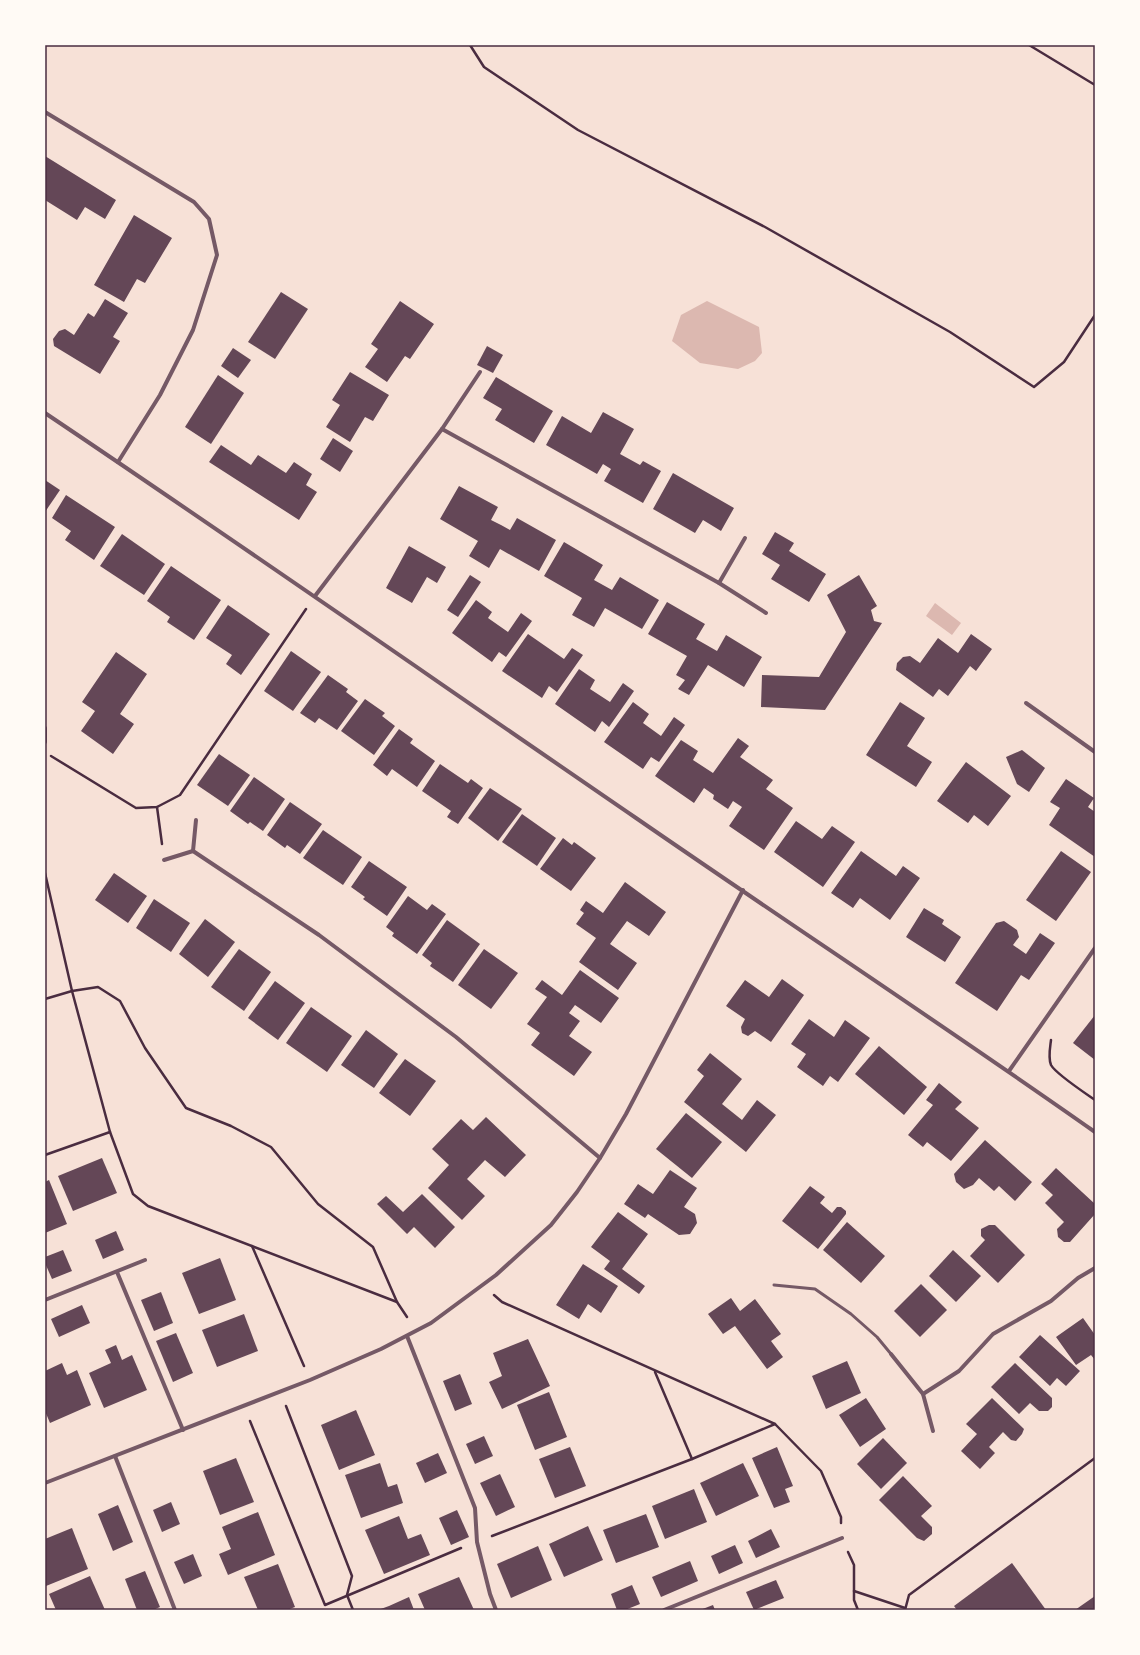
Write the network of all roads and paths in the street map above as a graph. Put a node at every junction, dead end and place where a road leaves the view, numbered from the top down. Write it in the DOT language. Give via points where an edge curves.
graph roads {
  1 [pos="470,45"];
  2 [pos="1029,45"];
  3 [pos="1095,85"];
  4 [pos="45,112"];
  5 [pos="1095,315"];
  6 [pos="480,372"];
  7 [pos="45,413"];
  8 [pos="442,429"];
  9 [pos="118,462"];
  10 [pos="745,538"];
  11 [pos="719,583"];
  12 [pos="315,596"];
  13 [pos="766,613"];
  14 [pos="1026,703"];
  15 [pos="45,728"];
  16 [pos="45,742"];
  17 [pos="45,752"];
  18 [pos="1095,752"];
  19 [pos="157,806"];
  20 [pos="196,820"];
  21 [pos="192,851"];
  22 [pos="164,860"];
  23 [pos="45,873"];
  24 [pos="743,890"];
  25 [pos="1095,948"];
  26 [pos="72,991"];
  27 [pos="45,1000"];
  28 [pos="1038,1030"];
  29 [pos="1009,1071"];
  30 [pos="1095,1100"];
  31 [pos="110,1132"];
  32 [pos="1095,1132"];
  33 [pos="45,1155"];
  34 [pos="600,1158"];
  35 [pos="252,1246"];
  36 [pos="145,1260"];
  37 [pos="1095,1268"];
  38 [pos="117,1272"];
  39 [pos="774,1285"];
  40 [pos="483,1286"];
  41 [pos="45,1300"];
  42 [pos="397,1302"];
  43 [pos="417,1331"];
  44 [pos="407,1336"];
  45 [pos="891,1354"];
  46 [pos="655,1371"];
  47 [pos="310,1380"];
  48 [pos="280,1391"];
  49 [pos="923,1394"];
  50 [pos="183,1430"];
  51 [pos="933,1431"];
  52 [pos="115,1456"];
  53 [pos="1095,1458"];
  54 [pos="692,1459"];
  55 [pos="45,1482"];
  56 [pos="842,1538"];
  57 [pos="854,1591"];
  58 [pos="905,1609"];
  59 [pos="176,1610"];
  60 [pos="353,1610"];
  61 [pos="496,1610"];
  62 [pos="664,1610"];
  63 [pos="858,1610"];
  1 -- 5 [label="path" via="484,67 578,130 786,238 950,332 1034,387 1064,362"];
  2 -- 3 [label="path"];
  4 -- 9 [label="street" via="194,202 209,219 217,255 193,330 160,395"];
  6 -- 8 [label="street"];
  7 -- 9 [label="street"];
  8 -- 11 [label="street"];
  8 -- 12 [label="street"];
  9 -- 12 [label="street"];
  10 -- 11 [label="street"];
  11 -- 13 [label="street"];
  12 -- 19 [label="path" via="180,795"];
  12 -- 24 [label="street"];
  14 -- 18 [label="street"];
  15 -- 16 [label="street"];
  17 -- 19 [label="path" via="136,808"];
  19 -- 22 [label="path"];
  20 -- 21 [label="street"];
  21 -- 22 [label="street"];
  21 -- 34 [label="street" via="319,935 450,1032"];
  23 -- 26 [label="path"];
  24 -- 29 [label="street"];
  24 -- 34 [label="street" via="626,1114"];
  25 -- 28 [label="street"];
  26 -- 27 [label="path"];
  26 -- 31 [label="path"];
  26 -- 42 [label="path" via="98,987 120,1002 145,1048 186,1108 271,1146 318,1204 373,1247"];
  28 -- 29 [label="street"];
  28 -- 30 [label="path" via="1051,1040 1051,1065 1065,1079"];
  29 -- 32 [label="street"];
  31 -- 33 [label="path"];
  31 -- 35 [label="path" via="133,1194 148,1206"];
  34 -- 40 [label="street" via="551,1224"];
  35 -- 42 [label="path"];
  35 -- 47 [label="path"];
  36 -- 38 [label="street"];
  37 -- 49 [label="street" via="1078,1278 1051,1301 993,1334 959,1371"];
  38 -- 41 [label="street"];
  38 -- 50 [label="street"];
  39 -- 45 [label="lane" via="815,1289 862,1323 878,1337"];
  40 -- 43 [label="street"];
  40 -- 46 [label="path" via="502,1302"];
  42 -- 43 [label="path"];
  43 -- 44 [label="street"];
  44 -- 47 [label="street"];
  44 -- 61 [label="street" via="475,1508 477,1542"];
  45 -- 49 [label="street"];
  46 -- 54 [label="path"];
  46 -- 56 [label="path" via="774,1424 821,1471 841,1517"];
  47 -- 48 [label="street"];
  48 -- 50 [label="street"];
  48 -- 60 [label="path" via="352,1576 347,1595"];
  49 -- 51 [label="street"];
  50 -- 52 [label="street"];
  52 -- 55 [label="street"];
  52 -- 59 [label="street"];
  53 -- 58 [label="path" via="908,1595"];
  56 -- 57 [label="path" via="854,1565"];
  56 -- 62 [label="street"];
  57 -- 58 [label="path"];
  57 -- 63 [label="path"];
}
